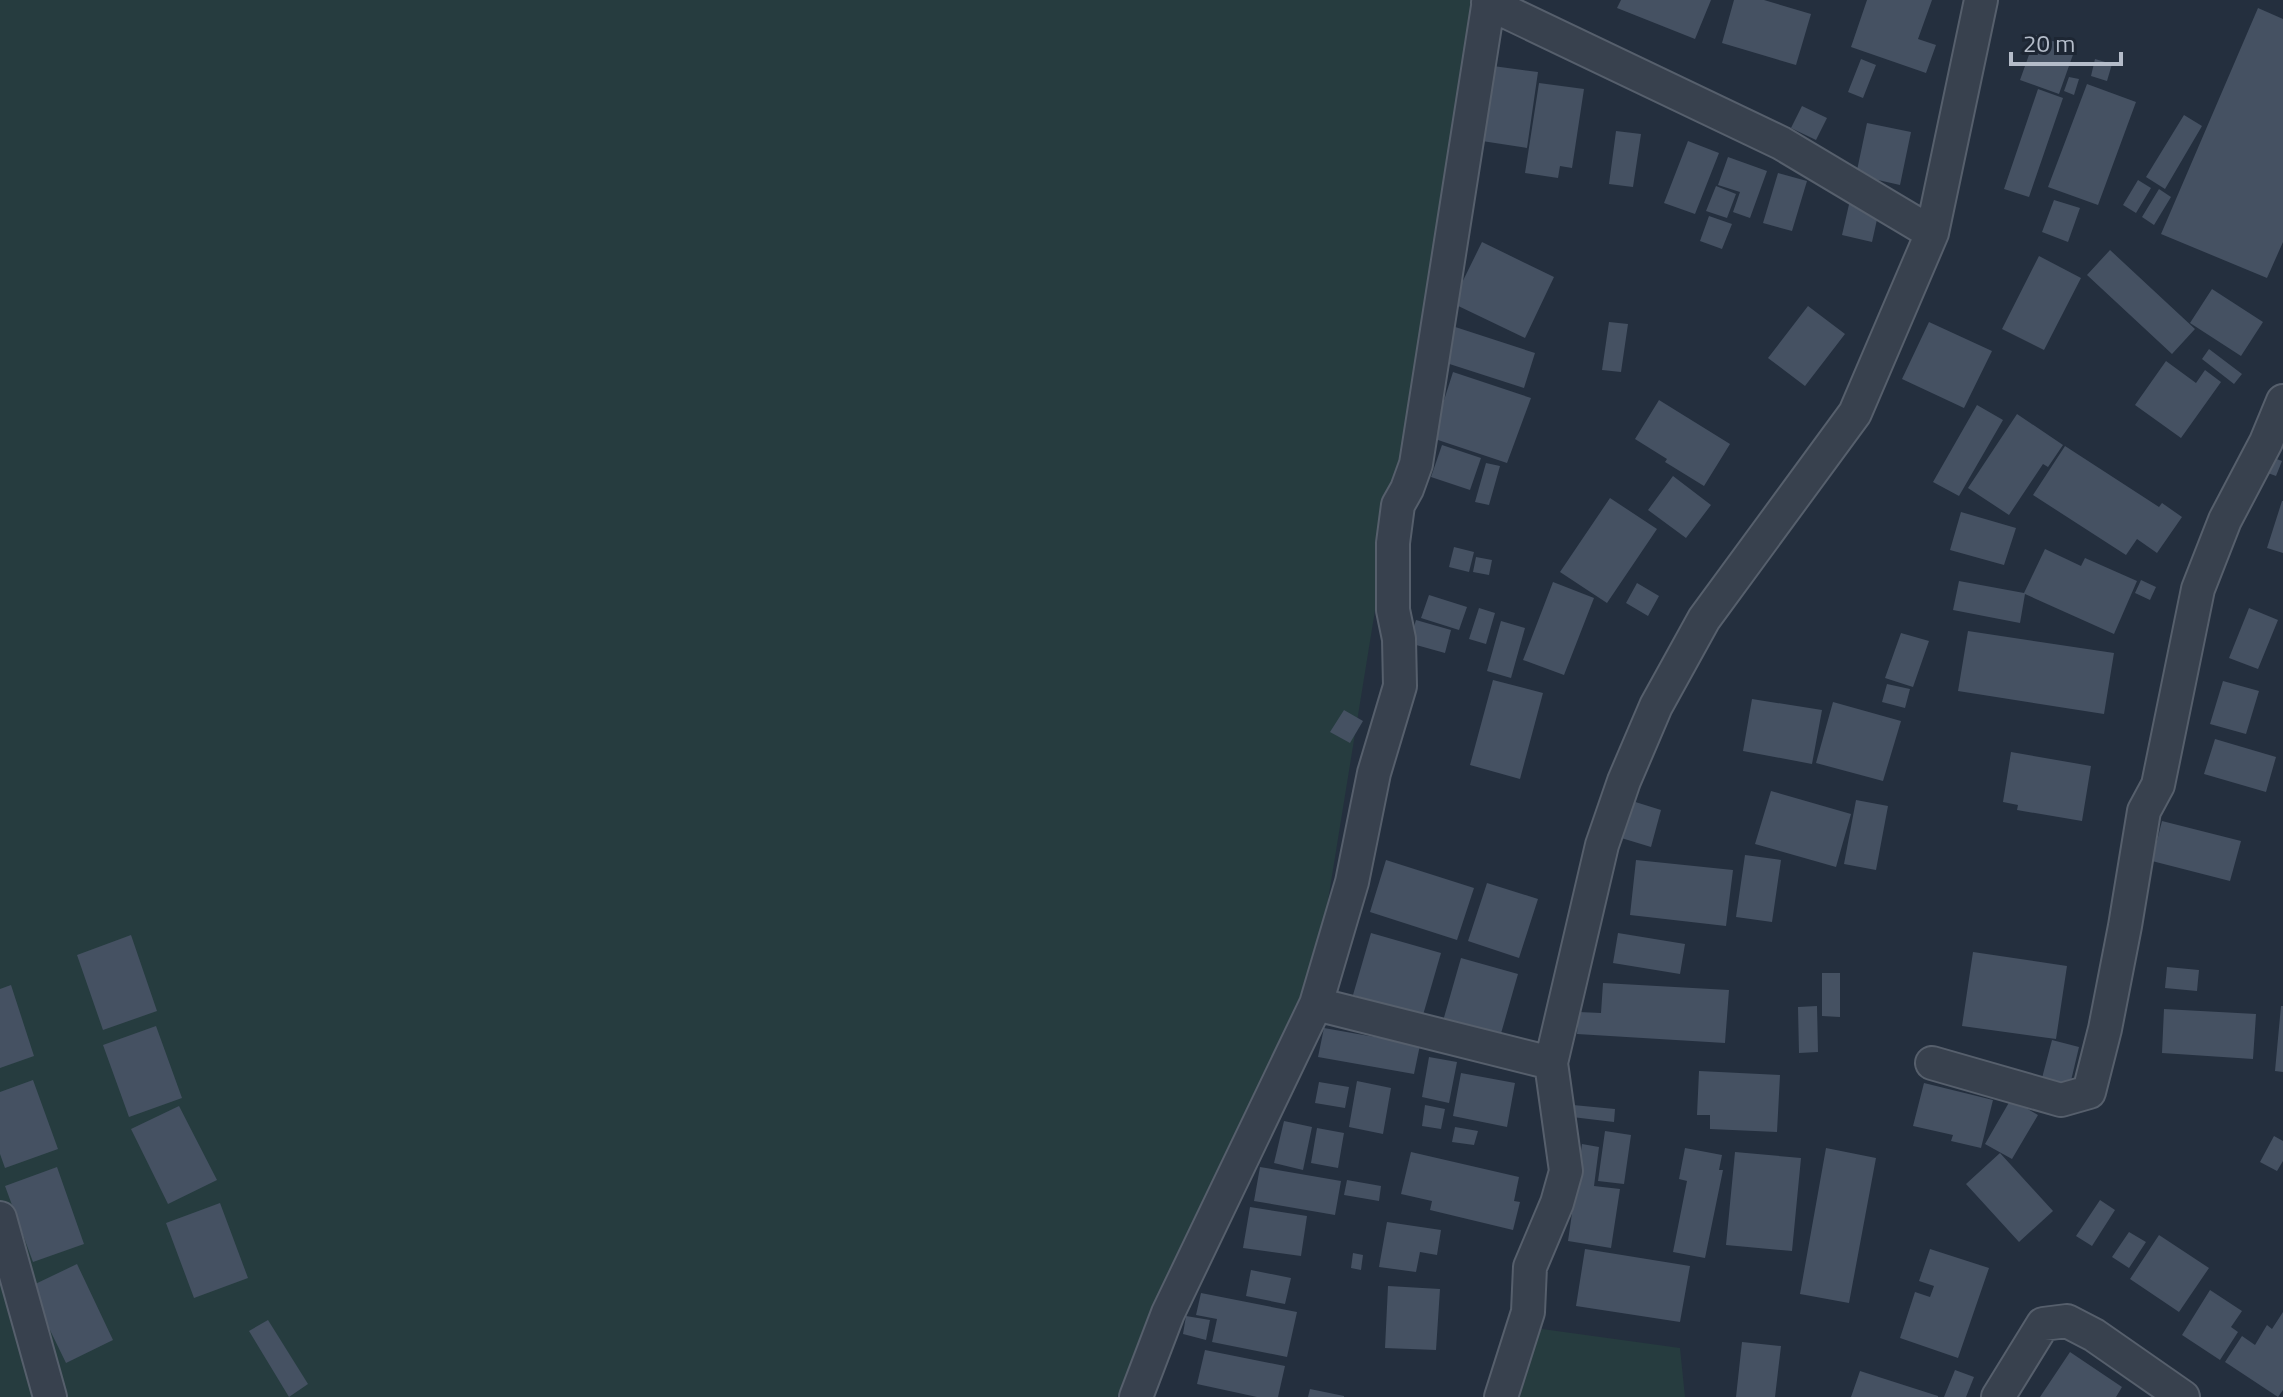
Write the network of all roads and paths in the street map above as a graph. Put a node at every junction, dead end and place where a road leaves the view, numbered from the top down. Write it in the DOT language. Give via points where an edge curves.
graph roads {
  1 [pos="1981,0"];
  2 [pos="1488,2"];
  3 [pos="1932,233"];
  4 [pos="2283,401"];
  5 [pos="2274,445"];
  6 [pos="1316,1004"];
  7 [pos="1551,1063"];
  8 [pos="1932,1063"];
  9 [pos="0,1218"];
  10 [pos="1141,1396"];
  11 [pos="50,1397"];
  12 [pos="1501,1397"];
  13 [pos="1998,1397"];
  14 [pos="2183,1397"];
  1 -- 3 [label="street"];
  2 -- 3 [label="street" via="1781,143"];
  2 -- 6 [label="street" via="1416,464 1395,525 1393,610 1400,686"];
  3 -- 7 [label="street" via="1855,413 1704,619 1656,706 1602,845"];
  4 -- 5 [label="street"];
  5 -- 8 [label="street" via="2225,520 2198,589 2158,785 2144,811 2089,1092 2061,1100"];
  6 -- 7 [label="street"];
  6 -- 10 [label="street" via="1168,1313"];
  7 -- 12 [label="street" via="1566,1171 1530,1267 1528,1312"];
  9 -- 11 [label="street"];
  13 -- 14 [label="street" via="2043,1324 2067,1321"];
}
